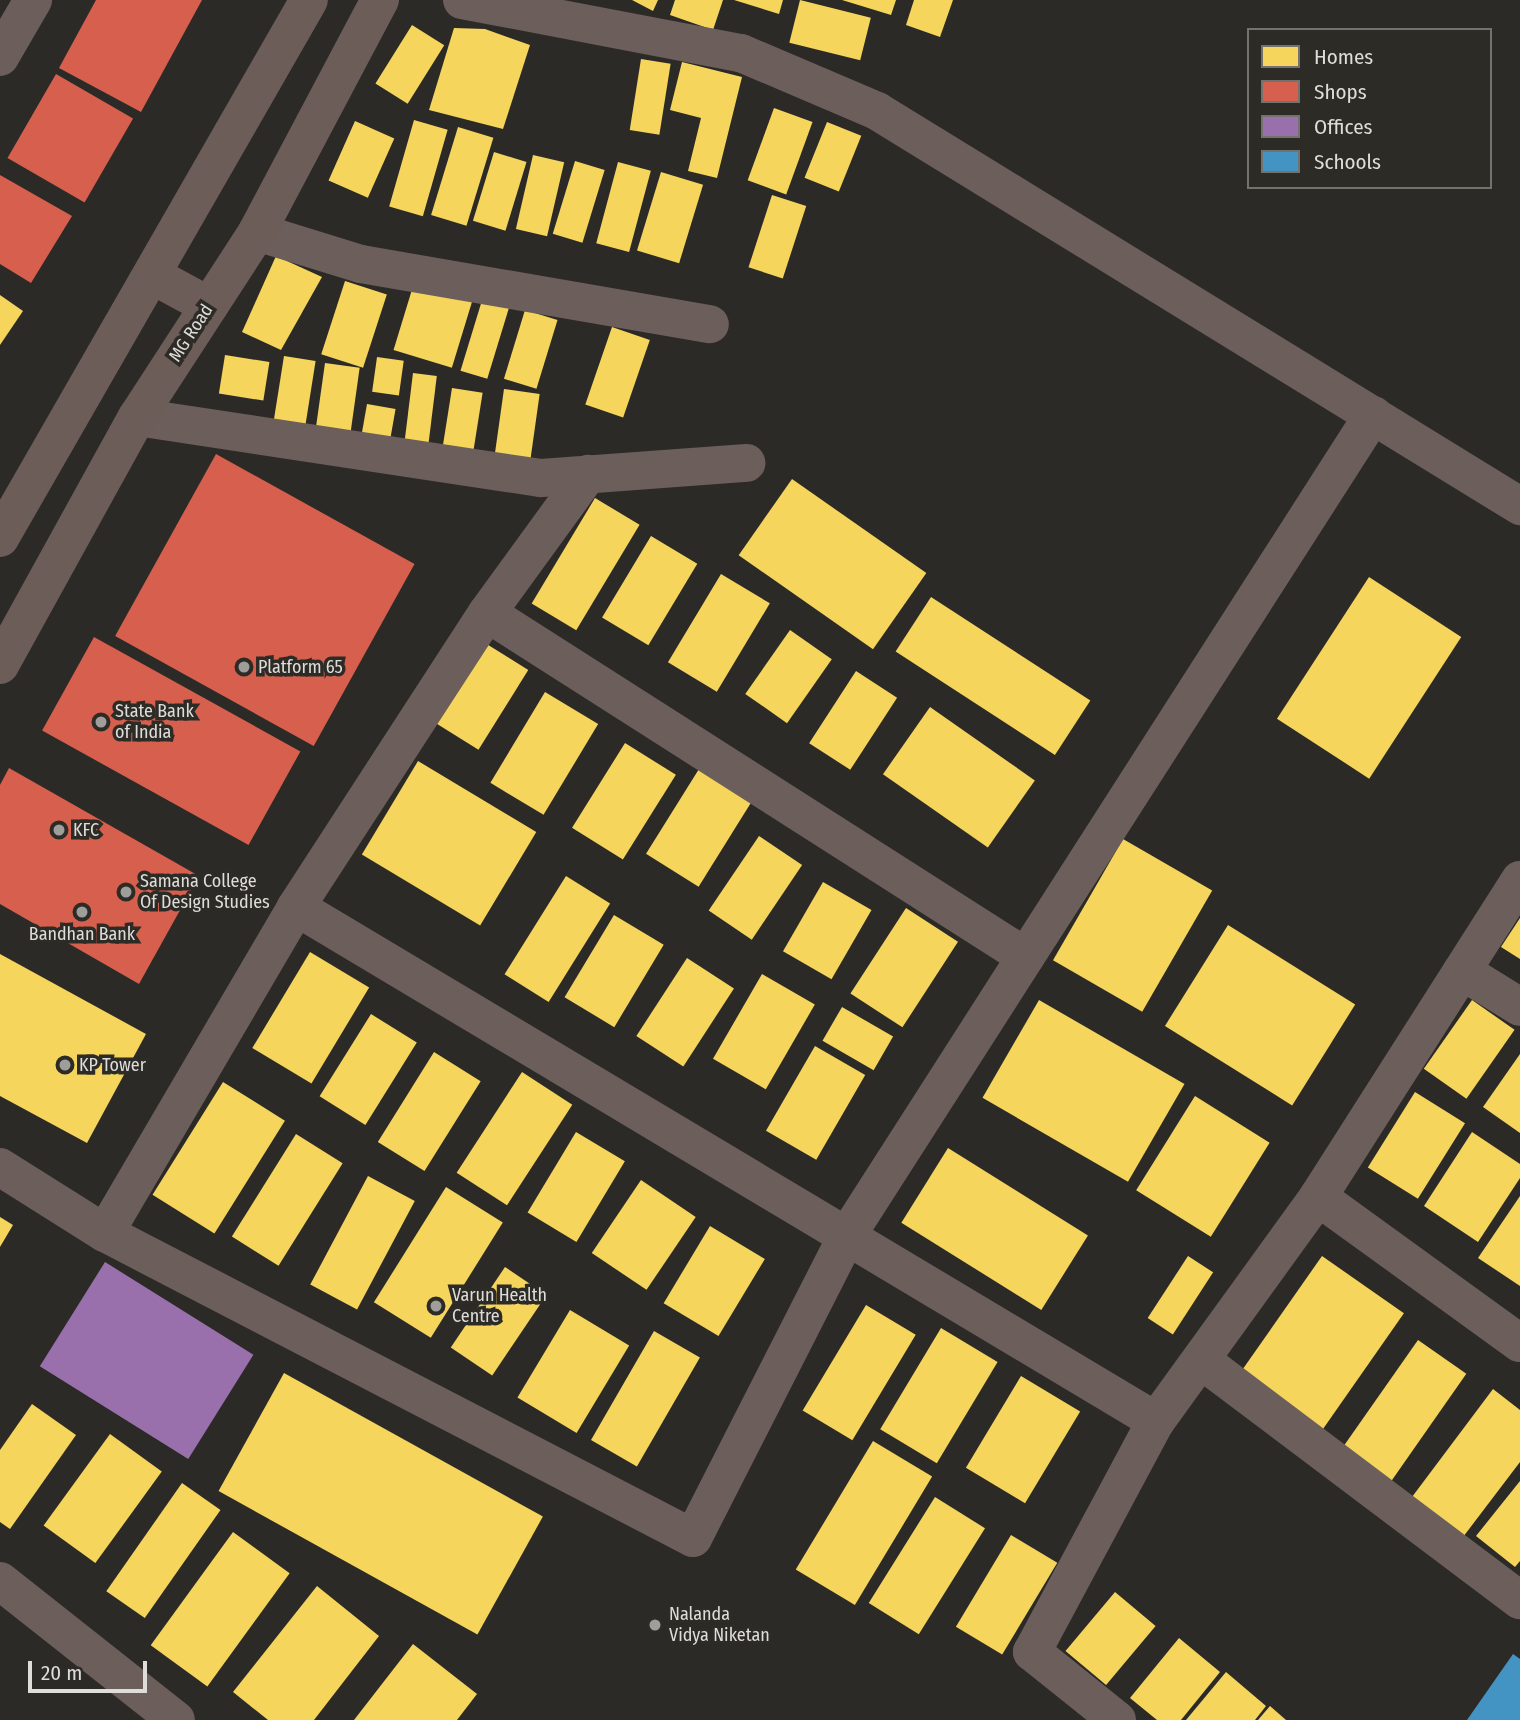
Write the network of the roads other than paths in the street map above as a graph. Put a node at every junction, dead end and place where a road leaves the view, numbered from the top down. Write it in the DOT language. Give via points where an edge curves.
graph roads {
  1 [pos="33,0"];
  2 [pos="309,0"];
  3 [pos="380,0"];
  4 [pos="462,0"];
  5 [pos="0,57"];
  6 [pos="257,232"];
  7 [pos="152,275"];
  8 [pos="209,306"];
  9 [pos="710,324"];
  10 [pos="1373,415"];
  11 [pos="137,417"];
  12 [pos="746,463"];
  13 [pos="588,474"];
  14 [pos="1520,506"];
  15 [pos="0,538"];
  16 [pos="487,613"];
  17 [pos="0,665"];
  18 [pos="1520,880"];
  19 [pos="296,907"];
  20 [pos="1026,957"];
  21 [pos="1462,971"];
  22 [pos="1520,1007"];
  23 [pos="0,1167"];
  24 [pos="1318,1197"];
  25 [pos="105,1233"];
  26 [pos="848,1234"];
  27 [pos="1520,1343"];
  28 [pos="1201,1360"];
  29 [pos="1156,1421"];
  30 [pos="0,1581"];
  31 [pos="1520,1600"];
  32 [pos="176,1720"];
  33 [pos="1117,1720"];
  1 -- 5 [label="street"];
  2 -- 7 [label="main road"];
  3 -- 6 [label="main road, MG Road"];
  4 -- 10 [label="street" via="741,53 877,111"];
  6 -- 8 [label="main road, MG Road"];
  6 -- 9 [label="street" via="361,264"];
  7 -- 8 [label="main road"];
  7 -- 15 [label="main road"];
  8 -- 11 [label="main road, MG Road"];
  10 -- 14 [label="street"];
  10 -- 20 [label="street"];
  11 -- 13 [label="street" via="541,478"];
  11 -- 17 [label="main road, MG Road"];
  12 -- 13 [label="street"];
  13 -- 16 [label="street"];
  16 -- 19 [label="street"];
  16 -- 20 [label="street"];
  18 -- 21 [label="street"];
  19 -- 25 [label="street"];
  19 -- 26 [label="street"];
  20 -- 26 [label="street"];
  21 -- 22 [label="street"];
  21 -- 24 [label="street"];
  23 -- 25 [label="street"];
  24 -- 27 [label="street"];
  24 -- 28 [label="street"];
  25 -- 26 [label="street" via="693,1538"];
  26 -- 29 [label="street"];
  28 -- 29 [label="street"];
  28 -- 31 [label="street"];
  29 -- 33 [label="street" via="1032,1651"];
  30 -- 32 [label="street"];
}
